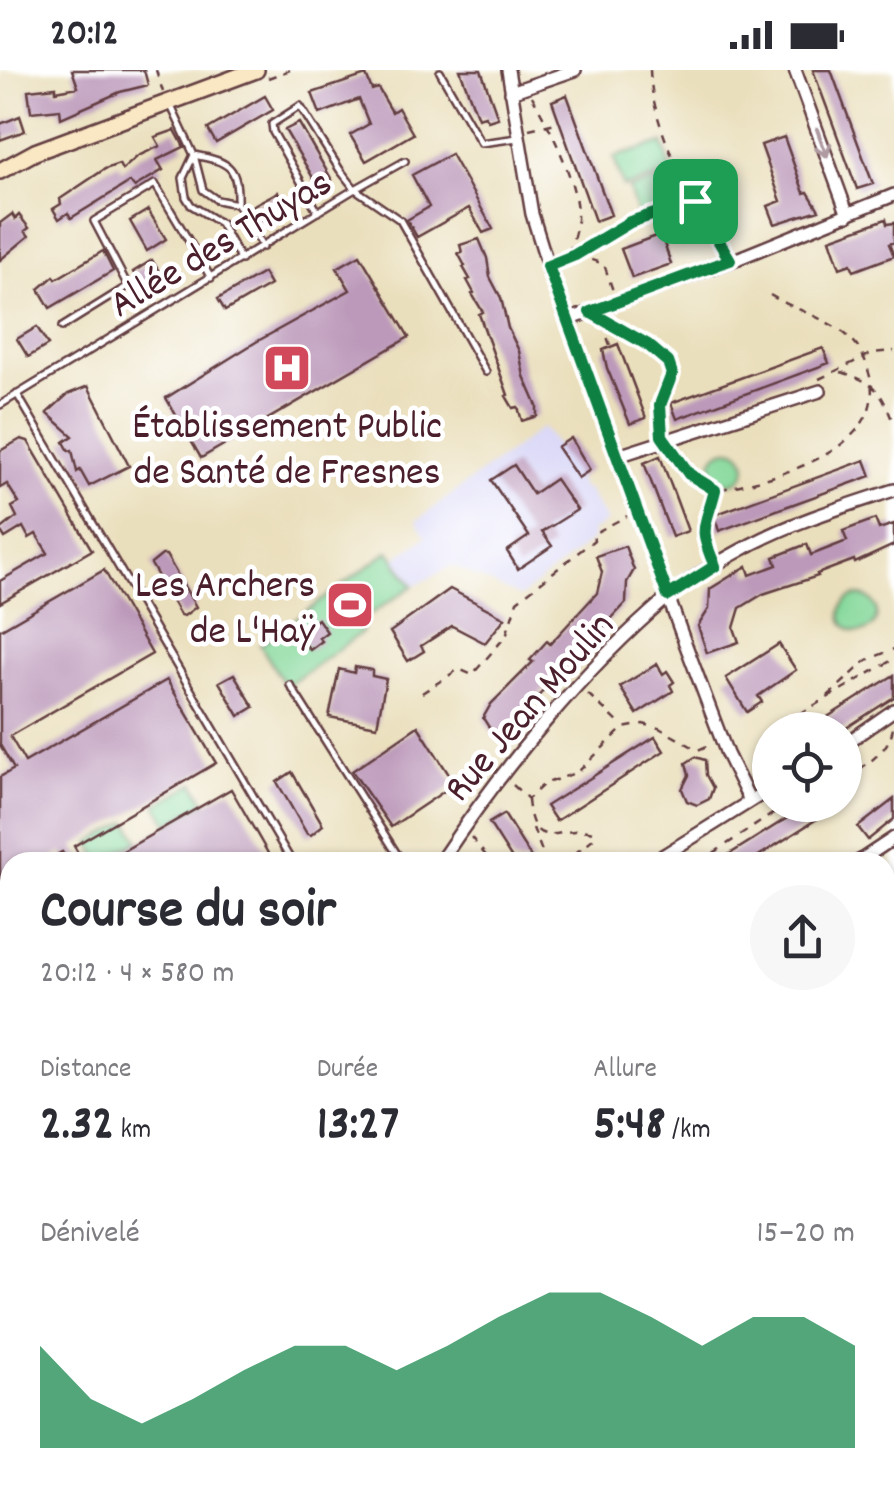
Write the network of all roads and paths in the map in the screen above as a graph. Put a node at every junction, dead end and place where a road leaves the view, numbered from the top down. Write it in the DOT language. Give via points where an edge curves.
graph roads {
  1 [pos="156,70"];
  2 [pos="256,70"];
  3 [pos="508,70"];
  4 [pos="575,70"];
  5 [pos="650,70"];
  6 [pos="795,70"];
  7 [pos="440,72"];
  8 [pos="528,87"];
  9 [pos="511,92"];
  10 [pos="170,102"];
  11 [pos="556,124"];
  12 [pos="549,126"];
  13 [pos="517,134"];
  14 [pos="194,155"];
  15 [pos="405,161"];
  16 [pos="0,171"];
  17 [pos="356,188"];
  18 [pos="894,195"];
  19 [pos="695,201"];
  20 [pos="237,204"];
  21 [pos="318,212"];
  22 [pos="848,215"];
  23 [pos="263,247"];
  24 [pos="575,255"];
  25 [pos="567,258"];
  26 [pos="241,260"];
  27 [pos="730,260"];
  28 [pos="548,266"];
  29 [pos="211,278"];
  30 [pos="770,295"];
  31 [pos="617,302"];
  32 [pos="568,320"];
  33 [pos="62,327"];
  34 [pos="610,345"];
  35 [pos="894,351"];
  36 [pos="864,358"];
  37 [pos="814,369"];
  38 [pos="486,372"];
  39 [pos="839,372"];
  40 [pos="821,384"];
  41 [pos="872,384"];
  42 [pos="17,394"];
  43 [pos="894,404"];
  44 [pos="0,405"];
  45 [pos="890,415"];
  46 [pos="894,425"];
  47 [pos="664,440"];
  48 [pos="618,456"];
  49 [pos="715,490"];
  50 [pos="894,490"];
  51 [pos="638,512"];
  52 [pos="715,566"];
  53 [pos="668,596"];
  54 [pos="894,649"];
  55 [pos="894,659"];
  56 [pos="290,685"];
  57 [pos="580,686"];
  58 [pos="422,694"];
  59 [pos="823,700"];
  60 [pos="802,712"];
  61 [pos="891,712"];
  62 [pos="623,728"];
  63 [pos="862,732"];
  64 [pos="722,740"];
  65 [pos="862,768"];
  66 [pos="502,774"];
  67 [pos="528,799"];
  68 [pos="750,801"];
  69 [pos="760,822"];
  70 [pos="533,826"];
  71 [pos="462,829"];
  72 [pos="894,838"];
  73 [pos="286,852"];
  74 [pos="396,852"];
  75 [pos="447,852"];
  76 [pos="482,852"];
  77 [pos="542,852"];
  78 [pos="577,852"];
  79 [pos="669,852"];
  80 [pos="715,852"];
  81 [pos="873,852"];
  1 -- 10 [label="path"];
  2 -- 10 [label="main road"];
  3 -- 9 [label="street"];
  4 -- 8 [label="street"];
  5 -- 19 [label="path" via="656,114"];
  6 -- 22 [label="street, one-way"];
  7 -- 13 [label="lane" via="481,142"];
  8 -- 9 [label="street"];
  8 -- 12 [label="path"];
  9 -- 13 [label="street"];
  10 -- 14 [label="lane"];
  10 -- 16 [label="main road"];
  11 -- 12 [label="path"];
  12 -- 13 [label="path"];
  12 -- 25 [label="path" via="576,210"];
  13 -- 28 [label="street"];
  14 -- 20 [label="lane" via="208,196"];
  14 -- 20 [label="lane" via="228,164"];
  14 -- 26 [label="lane" via="183,178 186,197 220,223"];
  15 -- 17 [label="lane"];
  17 -- 21 [label="lane, Allée des Thuyas"];
  17 -- 21 [label="lane" via="300,106 272,124 273,132"];
  17 -- 38 [label="lane, Allée des Thuyas" via="400,220"];
  18 -- 22 [label="street"];
  19 -- 24 [label="path" via="630,222"];
  19 -- 27 [label="path"];
  20 -- 23 [label="lane"];
  21 -- 23 [label="lane, Allée des Thuyas"];
  22 -- 27 [label="street"];
  23 -- 26 [label="lane, Allée des Thuyas"];
  24 -- 25 [label="path"];
  24 -- 31 [label="path" via="604,264"];
  25 -- 28 [label="path"];
  26 -- 29 [label="lane, Allée des Thuyas"];
  27 -- 31 [label="street"];
  28 -- 32 [label="street"];
  29 -- 33 [label="lane" via="155,184 94,222 128,286"];
  29 -- 42 [label="lane, Allée des Thuyas"];
  30 -- 36 [label="path" via="842,332"];
  31 -- 32 [label="street"];
  32 -- 48 [label="street"];
  34 -- 47 [label="path" via="599,317 668,362 672,374 660,405"];
  35 -- 36 [label="path"];
  36 -- 41 [label="path"];
  37 -- 40 [label="path"];
  39 -- 41 [label="path"];
  40 -- 47 [label="street"];
  41 -- 45 [label="path"];
  41 -- 49 [label="path" via="869,409 832,452 795,471"];
  42 -- 44 [label="lane, Allée des Thuyas"];
  42 -- 73 [label="lane"];
  43 -- 45 [label="path"];
  45 -- 46 [label="path"];
  47 -- 48 [label="street"];
  47 -- 49 [label="path" via="689,474"];
  48 -- 51 [label="street"];
  49 -- 52 [label="path" via="704,526"];
  50 -- 52 [label="street, Rue Jean Moulin" via="755,542"];
  51 -- 53 [label="street"];
  51 -- 58 [label="path" via="593,534 594,540 517,601 506,636 472,675 459,669"];
  52 -- 53 [label="street, Rue Jean Moulin"];
  53 -- 57 [label="street, Rue Jean Moulin"];
  53 -- 64 [label="street"];
  54 -- 59 [label="path" via="868,660"];
  55 -- 59 [label="path"];
  56 -- 74 [label="lane"];
  57 -- 62 [label="path"];
  57 -- 66 [label="street, Rue Jean Moulin"];
  59 -- 60 [label="path"];
  61 -- 63 [label="street"];
  61 -- 65 [label="path" via="892,734 876,760"];
  62 -- 64 [label="path" via="652,726 697,752"];
  62 -- 67 [label="path" via="578,772 544,784"];
  64 -- 68 [label="street"];
  66 -- 67 [label="path"];
  66 -- 71 [label="street, Rue Jean Moulin"];
  67 -- 70 [label="path"];
  68 -- 79 [label="street"];
  69 -- 80 [label="path"];
  70 -- 77 [label="path"];
  70 -- 78 [label="path" via="554,835 594,832"];
  71 -- 75 [label="street, Rue Jean Moulin"];
  71 -- 76 [label="path"];
  72 -- 81 [label="street"];
}
